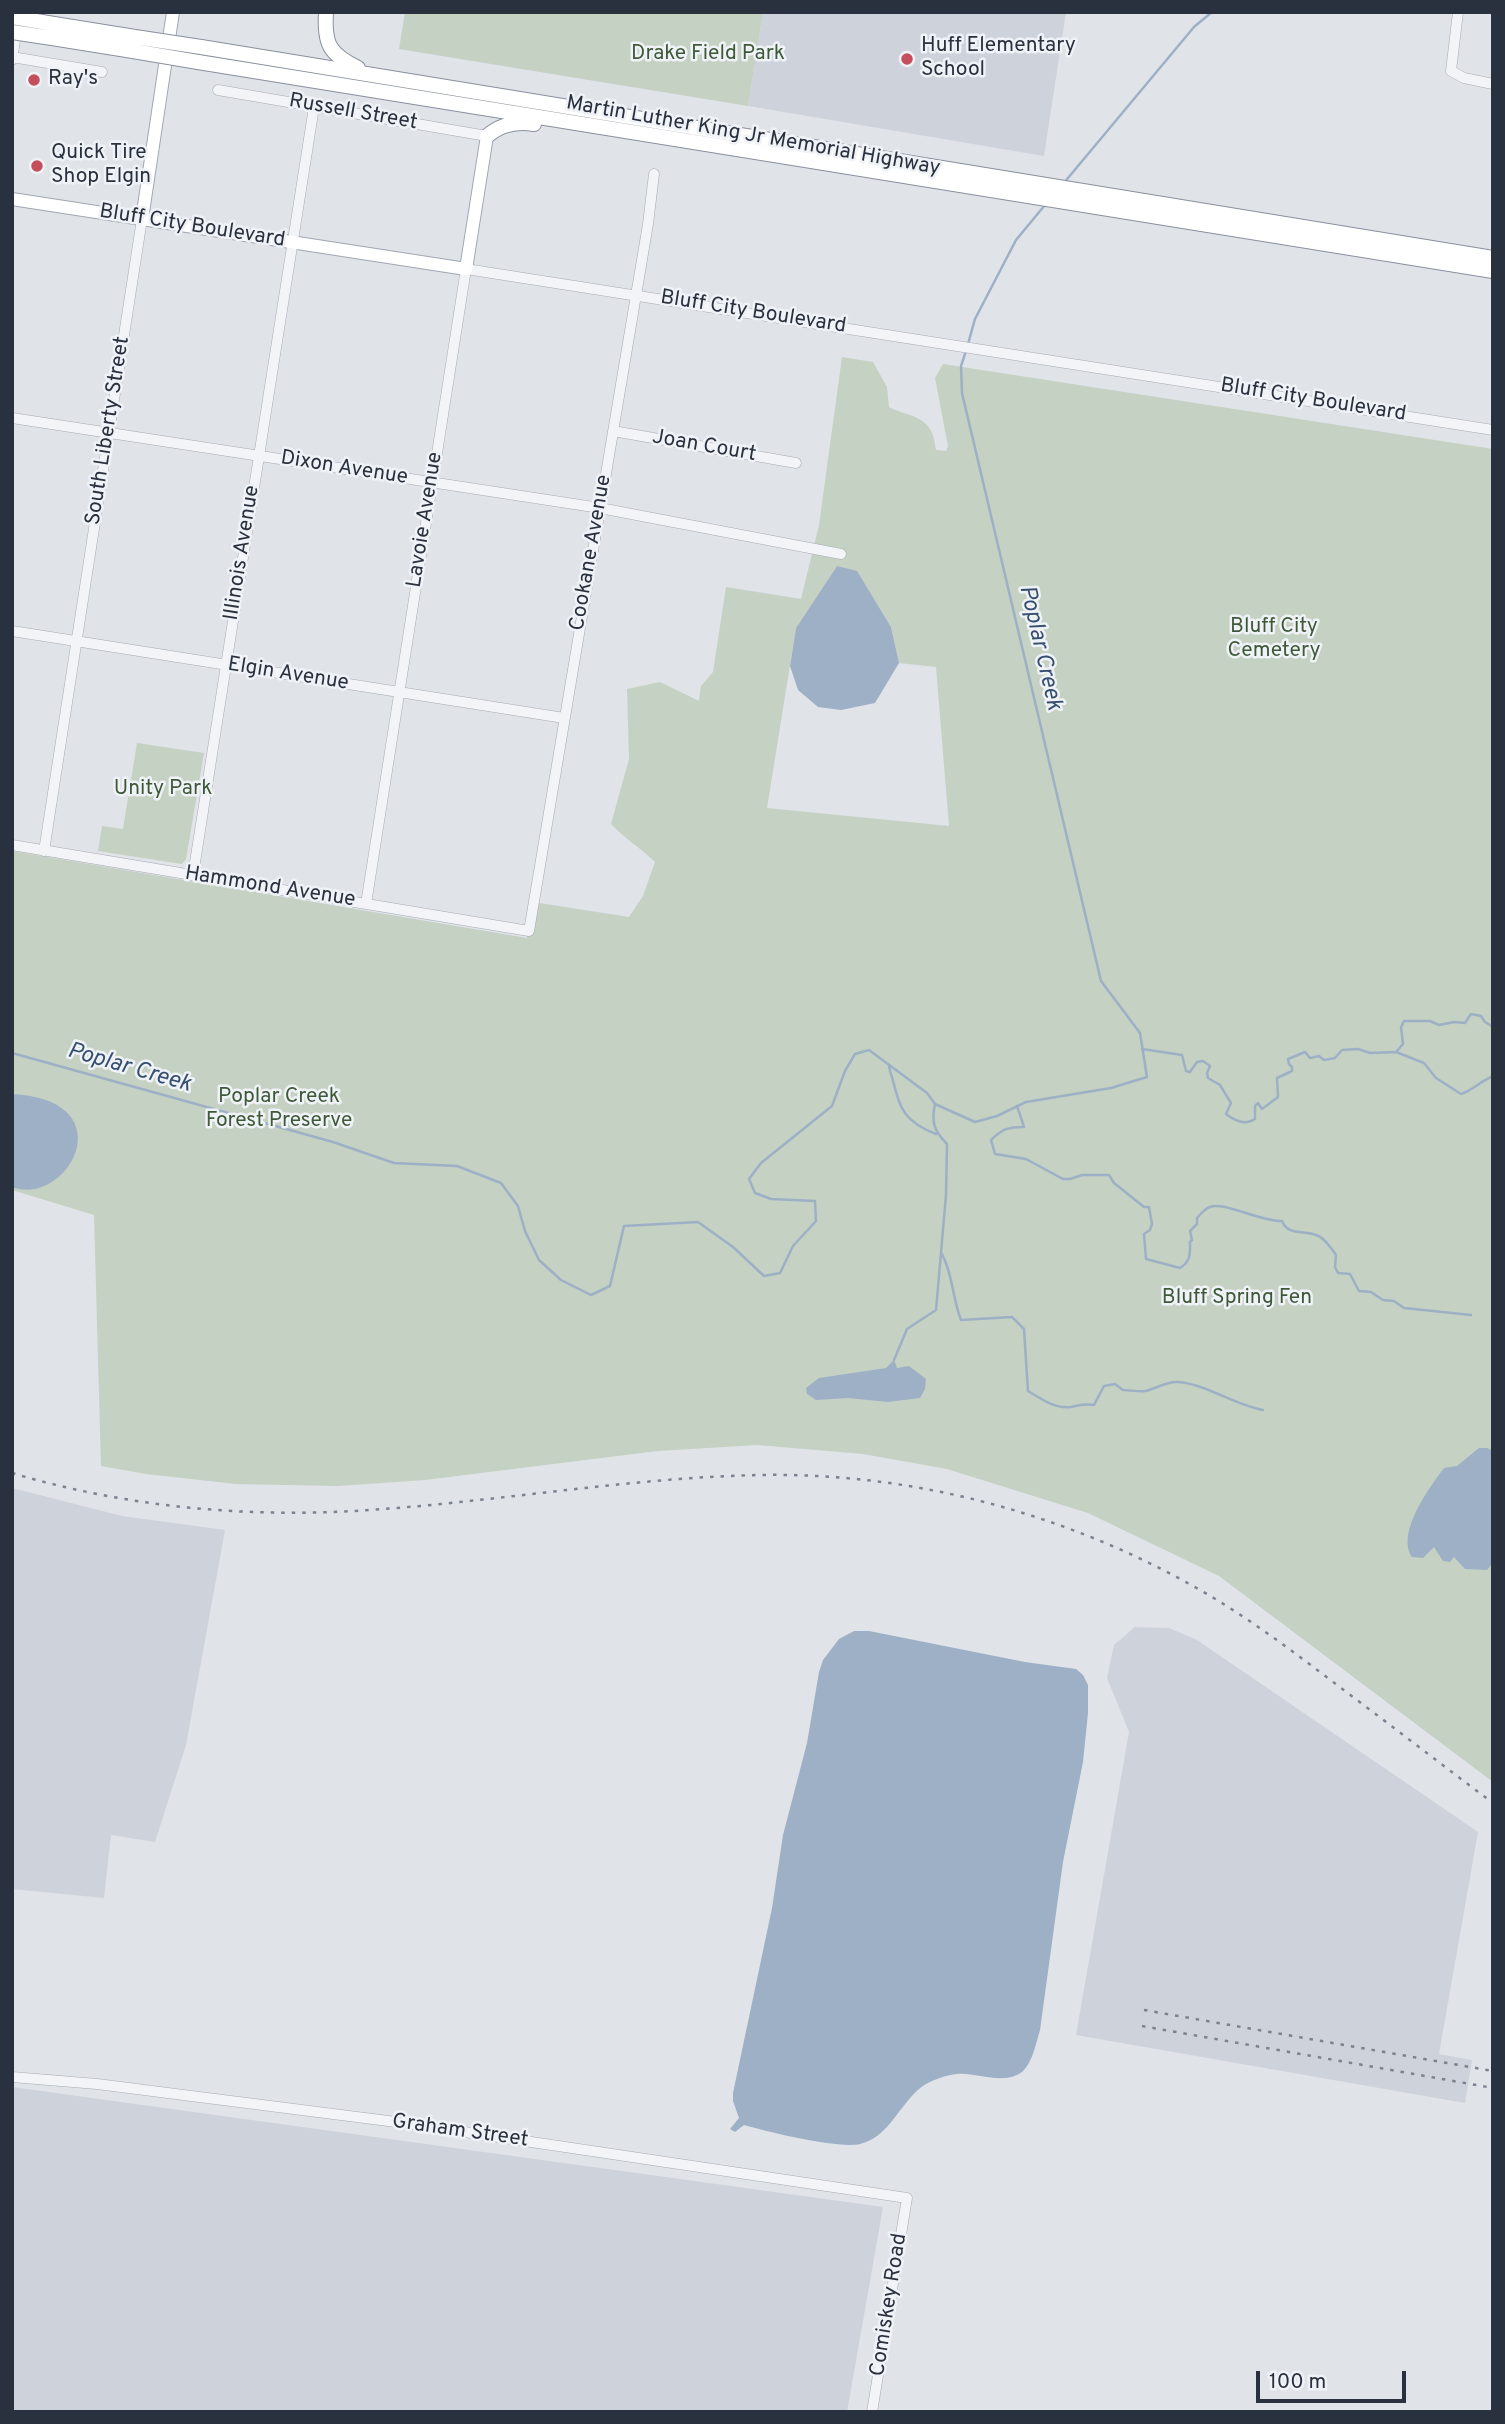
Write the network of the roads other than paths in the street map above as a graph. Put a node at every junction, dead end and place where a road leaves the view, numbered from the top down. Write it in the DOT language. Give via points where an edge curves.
graph roads {
  1 [pos="20,12"];
  2 [pos="173,12"];
  3 [pos="326,12"];
  4 [pos="1458,12"];
  5 [pos="12,17"];
  6 [pos="53,31"];
  7 [pos="12,32"];
  8 [pos="200,55"];
  9 [pos="12,58"];
  10 [pos="102,72"];
  11 [pos="372,75"];
  12 [pos="1493,84"];
  13 [pos="218,90"];
  14 [pos="314,107"];
  15 [pos="633,131"];
  16 [pos="487,136"];
  17 [pos="654,174"];
  18 [pos="1031,191"];
  19 [pos="12,199"];
  20 [pos="142,219"];
  21 [pos="291,242"];
  22 [pos="1493,258"];
  23 [pos="466,269"];
  24 [pos="1493,271"];
  25 [pos="636,295"];
  26 [pos="12,418"];
  27 [pos="1493,430"];
  28 [pos="612,431"];
  29 [pos="109,432"];
  30 [pos="259,455"];
  31 [pos="796,463"];
  32 [pos="432,483"];
  33 [pos="600,508"];
  34 [pos="841,554"];
  35 [pos="12,631"];
  36 [pos="76,642"];
  37 [pos="226,664"];
  38 [pos="400,692"];
  39 [pos="564,718"];
  40 [pos="12,845"];
  41 [pos="44,850"];
  42 [pos="193,875"];
  43 [pos="366,904"];
  44 [pos="529,931"];
  45 [pos="12,2077"];
  46 [pos="907,2198"];
  47 [pos="872,2412"];
  1 -- 9 [label="street"];
  2 -- 20 [label="main road, South Liberty Street"];
  3 -- 11 [label="highway" via="330,48 342,60"];
  4 -- 12 [label="street" via="1451,71"];
  5 -- 6 [label="highway, Martin Luther King Jr Memorial Highway, bridge"];
  6 -- 7 [label="highway, Martin Luther King Jr Memorial Highway, bridge"];
  6 -- 8 [label="highway, Martin Luther King Jr Memorial Highway, bridge"];
  8 -- 11 [label="highway, Martin Luther King Jr Memorial Highway"];
  8 -- 15 [label="highway, Martin Luther King Jr Memorial Highway"];
  9 -- 10 [label="street"];
  11 -- 18 [label="highway, Martin Luther King Jr Memorial Highway" via="524,98"];
  13 -- 14 [label="street, Russell Street"];
  14 -- 16 [label="street, Russell Street"];
  14 -- 21 [label="street, Illinois Avenue"];
  15 -- 16 [label="highway" via="598,134 519,122"];
  15 -- 18 [label="highway, Martin Luther King Jr Memorial Highway"];
  16 -- 23 [label="main road, Lavoie Avenue"];
  17 -- 25 [label="street, Cookane Avenue"];
  18 -- 22 [label="highway, Martin Luther King Jr Memorial Highway" via="1081,192"];
  18 -- 24 [label="highway, Martin Luther King Jr Memorial Highway" via="1065,203"];
  19 -- 20 [label="main road, Bluff City Boulevard"];
  20 -- 21 [label="main road, Bluff City Boulevard"];
  20 -- 29 [label="street, South Liberty Street"];
  21 -- 23 [label="main road, Bluff City Boulevard"];
  21 -- 30 [label="street, Illinois Avenue"];
  23 -- 25 [label="street, Bluff City Boulevard"];
  23 -- 32 [label="street, Lavoie Avenue"];
  25 -- 27 [label="street, Bluff City Boulevard"];
  25 -- 28 [label="street, Cookane Avenue"];
  26 -- 29 [label="street, Dixon Avenue"];
  28 -- 31 [label="street, Joan Court"];
  28 -- 33 [label="street, Cookane Avenue"];
  29 -- 30 [label="street, Dixon Avenue"];
  29 -- 36 [label="street, South Liberty Street"];
  30 -- 32 [label="street, Dixon Avenue"];
  30 -- 37 [label="street, Illinois Avenue"];
  32 -- 33 [label="street, Dixon Avenue"];
  32 -- 38 [label="street, Lavoie Avenue"];
  33 -- 34 [label="street, Dixon Avenue"];
  33 -- 39 [label="street, Cookane Avenue"];
  35 -- 36 [label="street, Elgin Avenue"];
  36 -- 37 [label="street, Elgin Avenue"];
  36 -- 41 [label="street, South Liberty Street"];
  37 -- 38 [label="street, Elgin Avenue"];
  37 -- 42 [label="street, Illinois Avenue"];
  38 -- 39 [label="street, Elgin Avenue"];
  38 -- 43 [label="street, Lavoie Avenue"];
  39 -- 44 [label="street, Cookane Avenue"];
  40 -- 41 [label="street, Hammond Avenue"];
  41 -- 42 [label="street, Hammond Avenue"];
  42 -- 43 [label="street, Hammond Avenue"];
  43 -- 44 [label="street, Hammond Avenue"];
  45 -- 46 [label="street, Graham Street" via="404,2123"];
  46 -- 47 [label="street, Comiskey Road"];
}
